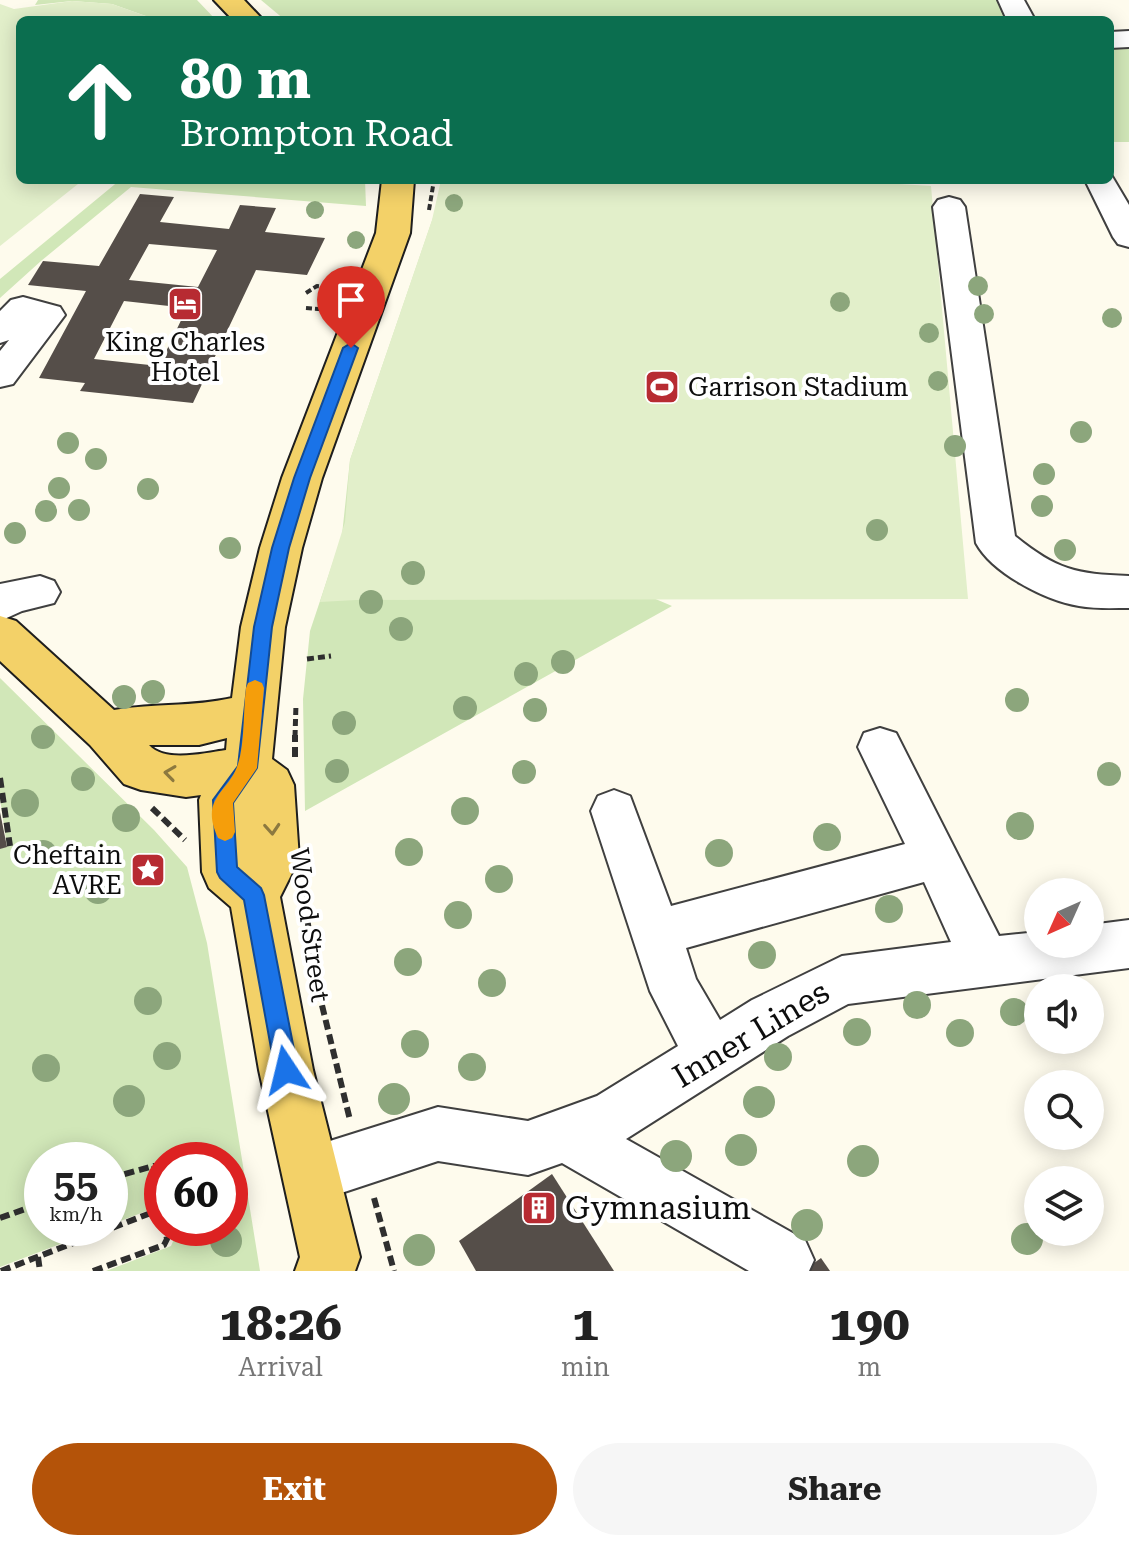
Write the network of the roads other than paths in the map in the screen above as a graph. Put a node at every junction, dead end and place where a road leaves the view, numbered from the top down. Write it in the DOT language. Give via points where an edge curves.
graph roads {
  1 [pos="228,0"];
  2 [pos="245,16"];
  3 [pos="398,184"];
  4 [pos="1103,184"];
  5 [pos="949,207"];
  6 [pos="1129,237"];
  7 [pos="0,331"];
  8 [pos="0,375"];
  9 [pos="40,592"];
  10 [pos="1129,592"];
  11 [pos="0,605"];
  12 [pos="0,634"];
  13 [pos="252,713"];
  14 [pos="106,731"];
  15 [pos="880,747"];
  16 [pos="247,768"];
  17 [pos="614,811"];
  18 [pos="936,857"];
  19 [pos="656,933"];
  20 [pos="1129,944"];
  21 [pos="986,962"];
  22 [pos="712,1055"];
  23 [pos="546,1141"];
  24 [pos="311,1175"];
  25 [pos="785,1260"];
  26 [pos="334,1266"];
  1 -- 2 [label="main road"];
  3 -- 13 [label="main road" via="393,233 281,548 263,627"];
  4 -- 6 [label="street"];
  5 -- 10 [label="street" via="996,543 1029,570 1078,590"];
  7 -- 8 [label="street" via="23,308 48,315"];
  9 -- 11 [label="street" via="12,596"];
  12 -- 14 [label="main road"];
  13 -- 14 [label="main road" via="199,725"];
  13 -- 16 [label="main road"];
  16 -- 14 [label="main road, one-way" via="186,776 141,769"];
  15 -- 18 [label="street"];
  16 -- 24 [label="main road, Wood Street" via="270,785 286,1070"];
  17 -- 19 [label="street"];
  18 -- 19 [label="street"];
  18 -- 21 [label="street"];
  19 -- 22 [label="street" via="675,991"];
  20 -- 21 [label="street, Inner Lines"];
  21 -- 22 [label="street, Inner Lines" via="842,980"];
  22 -- 23 [label="street, Inner Lines" via="612,1118"];
  23 -- 24 [label="street" via="438,1134"];
  23 -- 25 [label="street"];
  24 -- 26 [label="main road, Wood Street"];
}
